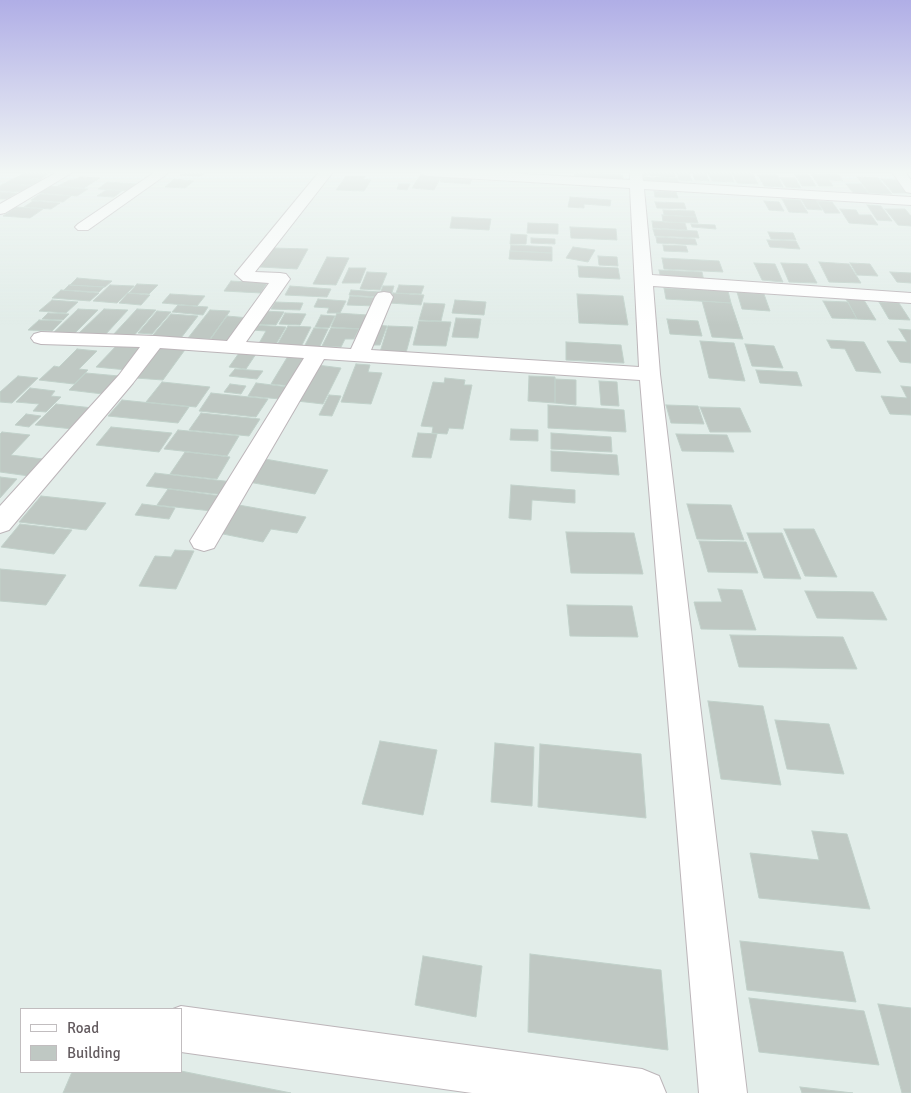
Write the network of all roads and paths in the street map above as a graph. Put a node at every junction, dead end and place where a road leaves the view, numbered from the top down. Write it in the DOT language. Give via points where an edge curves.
graph roads {
  1 [pos="89,223"];
  2 [pos="285,223"];
  3 [pos="640,223"];
  4 [pos="83,227"];
  5 [pos="644,280"];
  6 [pos="384,297"];
  7 [pos="911,298"];
  8 [pos="42,338"];
  9 [pos="155,342"];
  10 [pos="232,347"];
  11 [pos="317,353"];
  12 [pos="358,356"];
  13 [pos="650,374"];
  14 [pos="0,523"];
  15 [pos="204,542"];
  16 [pos="182,1029"];
  17 [pos="642,1093"];
  18 [pos="723,1093"];
  1 -- 4 [label="street"];
  2 -- 10 [label="street" via="244,274 281,280"];
  3 -- 5 [label="street"];
  5 -- 7 [label="street"];
  5 -- 13 [label="street"];
  6 -- 12 [label="street"];
  8 -- 9 [label="street"];
  9 -- 10 [label="street"];
  9 -- 14 [label="street" via="126,380"];
  10 -- 11 [label="street"];
  11 -- 12 [label="street"];
  11 -- 15 [label="street"];
  12 -- 13 [label="street"];
  13 -- 18 [label="street"];
  16 -- 17 [label="street"];
}
